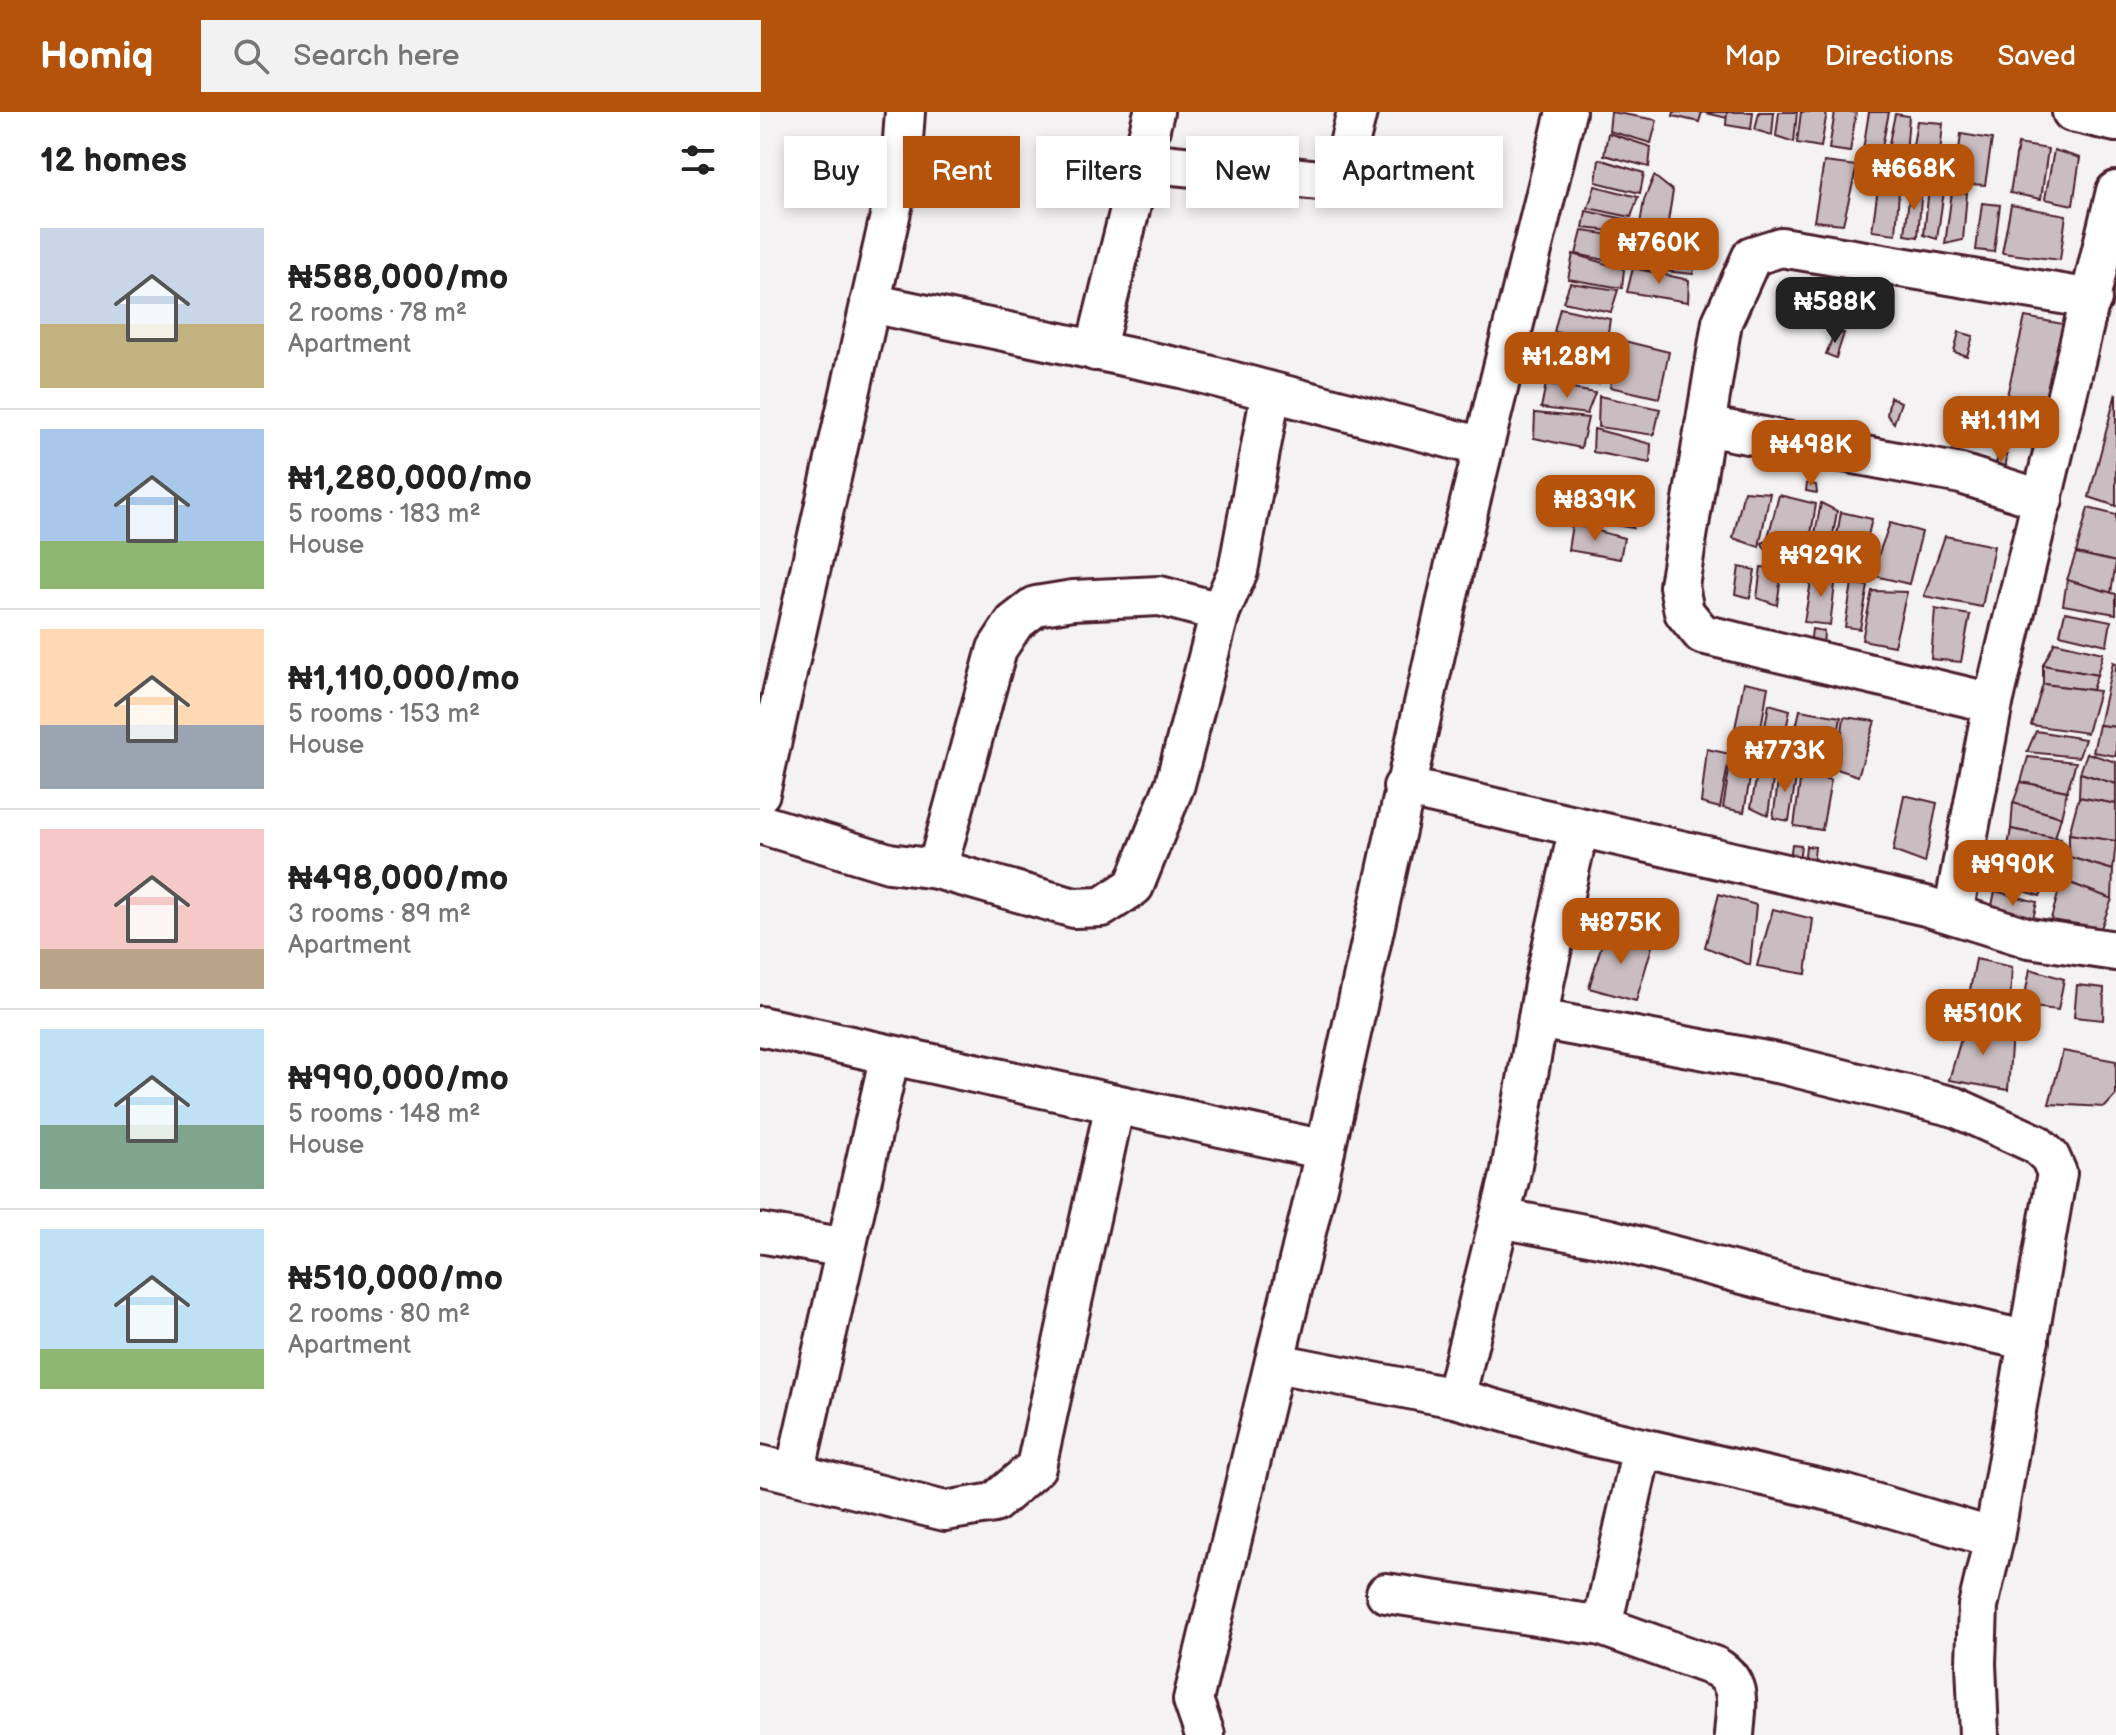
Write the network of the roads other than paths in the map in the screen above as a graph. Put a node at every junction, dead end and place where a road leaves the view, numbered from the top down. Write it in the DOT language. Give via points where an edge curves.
graph roads {
  1 [pos="905,112"];
  2 [pos="1154,112"];
  3 [pos="1357,112"];
  4 [pos="1566,112"];
  5 [pos="2072,112"];
  6 [pos="2116,122"];
  7 [pos="1149,136"];
  8 [pos="1170,165"];
  9 [pos="2116,191"];
  10 [pos="1132,208"];
  11 [pos="2092,299"];
  12 [pos="870,303"];
  13 [pos="1095,351"];
  14 [pos="1271,392"];
  15 [pos="1705,426"];
  16 [pos="1483,447"];
  17 [pos="2043,500"];
  18 [pos="1220,612"];
  19 [pos="1993,703"];
  20 [pos="1403,787"];
  21 [pos="760,793"];
  22 [pos="760,824"];
  23 [pos="1579,827"];
  24 [pos="937,869"];
  25 [pos="1953,914"];
  26 [pos="2116,951"];
  27 [pos="1538,1019"];
  28 [pos="760,1026"];
  29 [pos="890,1055"];
  30 [pos="1115,1104"];
  31 [pos="1325,1150"];
  32 [pos="1500,1218"];
  33 [pos="760,1233"];
  34 [pos="846,1248"];
  35 [pos="2029,1341"];
  36 [pos="1276,1363"];
  37 [pos="1455,1398"];
  38 [pos="1642,1448"];
  39 [pos="777,1469"];
  40 [pos="1994,1538"];
  41 [pos="1386,1593"];
  42 [pos="1602,1626"];
  43 [pos="1205,1735"];
  44 [pos="1734,1735"];
  45 [pos="1979,1735"];
  1 -- 12 [label="street" via="901,167"];
  2 -- 7 [label="street"];
  3 -- 8 [label="street" via="1343,169 1330,181"];
  4 -- 16 [label="street"];
  5 -- 6 [label="street"];
  9 -- 11 [label="street"];
  10 -- 13 [label="street"];
  11 -- 15 [label="street" via="1781,247 1752,256 1722,322"];
  11 -- 17 [label="street"];
  12 -- 13 [label="street"];
  12 -- 21 [label="street"];
  13 -- 14 [label="street"];
  14 -- 16 [label="street"];
  14 -- 18 [label="street" via="1238,571"];
  15 -- 17 [label="street" via="1961,474"];
  15 -- 19 [label="street" via="1679,586 1684,612 1702,634"];
  16 -- 20 [label="street"];
  17 -- 19 [label="street"];
  18 -- 24 [label="street" via="1145,596 1036,606 1014,623 997,649"];
  18 -- 24 [label="street" via="1175,784 1134,886 1102,907 1074,908"];
  19 -- 25 [label="street"];
  20 -- 23 [label="street"];
  20 -- 31 [label="street"];
  22 -- 24 [label="street" via="889,863"];
  23 -- 25 [label="street"];
  23 -- 27 [label="street"];
  25 -- 26 [label="street" via="2029,938"];
  27 -- 32 [label="street"];
  27 -- 35 [label="street" via="1782,1064 1955,1107 2036,1144 2057,1173"];
  28 -- 29 [label="street"];
  29 -- 30 [label="street"];
  29 -- 34 [label="street"];
  30 -- 31 [label="street"];
  30 -- 39 [label="street" via="1036,1467 994,1503 945,1511"];
  31 -- 36 [label="street"];
  32 -- 35 [label="street" via="1610,1239"];
  32 -- 37 [label="street"];
  33 -- 34 [label="street"];
  34 -- 39 [label="street"];
  35 -- 40 [label="street"];
  36 -- 37 [label="street"];
  36 -- 43 [label="street" via="1193,1700"];
  37 -- 38 [label="street"];
  38 -- 40 [label="street" via="1847,1495"];
  38 -- 42 [label="street"];
  40 -- 45 [label="street" via="1978,1606"];
  41 -- 42 [label="street"];
  42 -- 44 [label="street" via="1731,1676 1737,1691"];
}
